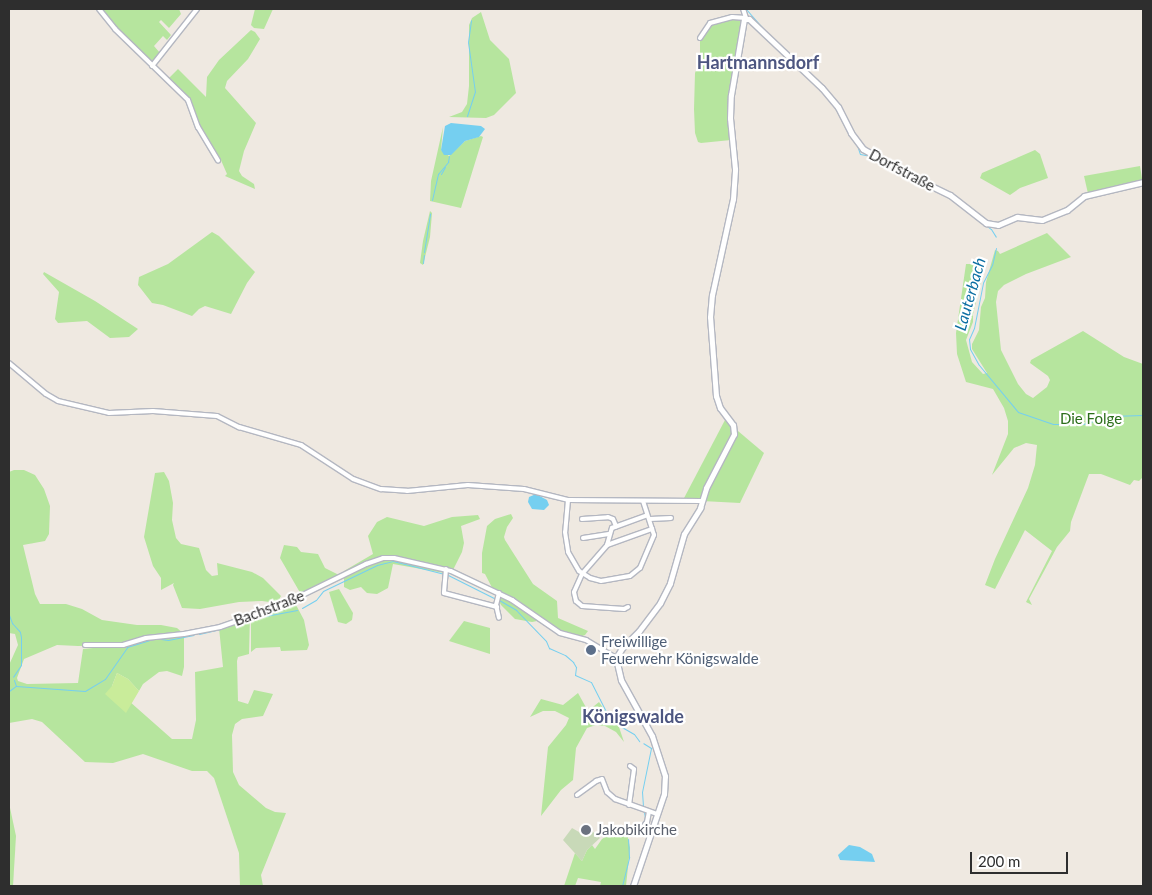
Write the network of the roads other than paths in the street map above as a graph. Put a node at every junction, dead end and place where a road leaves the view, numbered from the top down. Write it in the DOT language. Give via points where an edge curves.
graph roads {
  1 [pos="99,9"];
  2 [pos="197,9"];
  3 [pos="743,9"];
  4 [pos="746,18"];
  5 [pos="700,38"];
  6 [pos="152,66"];
  7 [pos="218,160"];
  8 [pos="1143,183"];
  9 [pos="9,363"];
  10 [pos="568,500"];
  11 [pos="701,501"];
  12 [pos="643,502"];
  13 [pos="648,517"];
  14 [pos="671,518"];
  15 [pos="582,519"];
  16 [pos="616,526"];
  17 [pos="652,529"];
  18 [pos="609,534"];
  19 [pos="583,538"];
  20 [pos="607,545"];
  21 [pos="445,572"];
  22 [pos="582,574"];
  23 [pos="499,593"];
  24 [pos="497,602"];
  25 [pos="628,607"];
  26 [pos="499,618"];
  27 [pos="85,646"];
  28 [pos="616,658"];
  29 [pos="630,766"];
  30 [pos="577,795"];
  31 [pos="628,805"];
  32 [pos="649,812"];
  33 [pos="657,814"];
  34 [pos="614,830"];
  35 [pos="633,886"];
  1 -- 6 [label="street"];
  2 -- 6 [label="street"];
  3 -- 4 [label="street"];
  4 -- 5 [label="street" via="732,17 710,23"];
  4 -- 8 [label="street, Dorfstraße" via="834,101 851,133 864,149 950,195 986,223 998,225 1017,217 1042,220 1067,210 1084,196"];
  4 -- 11 [label="street" via="739,40 731,95 733,199 710,317 716,396 720,408 733,425 734,434"];
  6 -- 7 [label="street" via="188,100 198,127"];
  9 -- 10 [label="street" via="58,401 108,413 153,411 214,415 239,427 301,445 353,479 373,487 400,491 468,485 519,488"];
  10 -- 12 [label="street"];
  10 -- 22 [label="street" via="566,542 573,564"];
  11 -- 12 [label="street"];
  11 -- 28 [label="street" via="684,534 670,583 660,604"];
  12 -- 13 [label="street"];
  13 -- 14 [label="street"];
  13 -- 16 [label="street"];
  13 -- 17 [label="street"];
  15 -- 16 [label="street" via="608,517"];
  16 -- 18 [label="street"];
  17 -- 20 [label="street"];
  17 -- 22 [label="street" via="654,535 635,574 601,581"];
  18 -- 19 [label="street"];
  18 -- 20 [label="street"];
  20 -- 22 [label="street"];
  21 -- 23 [label="street, Bachstraße"];
  21 -- 24 [label="street" via="444,593"];
  21 -- 27 [label="street, Bachstraße" via="383,558 280,606 220,627 146,638 123,645"];
  22 -- 25 [label="street" via="574,592 580,605 624,610"];
  23 -- 24 [label="street"];
  23 -- 28 [label="street, Bachstraße" via="560,633 586,640"];
  24 -- 26 [label="street"];
  28 -- 33 [label="street" via="621,680 648,728 662,763 664,791"];
  29 -- 31 [label="street" via="634,769"];
  30 -- 31 [label="street" via="602,779 610,796"];
  31 -- 32 [label="street"];
  32 -- 33 [label="street"];
  32 -- 34 [label="street" via="647,822 638,830"];
  33 -- 35 [label="street"];
}
